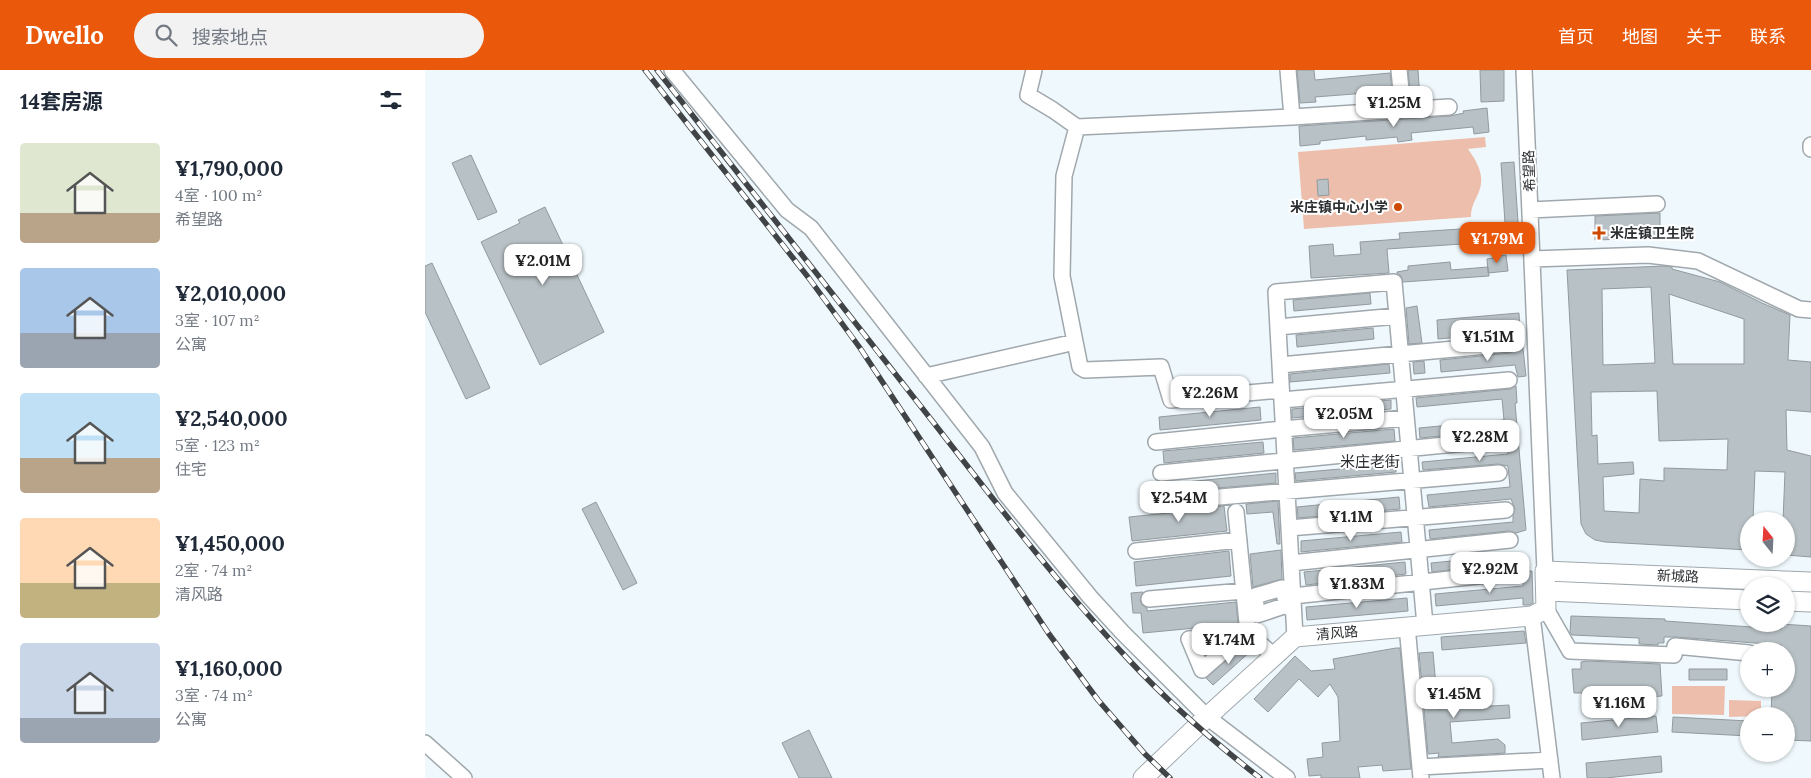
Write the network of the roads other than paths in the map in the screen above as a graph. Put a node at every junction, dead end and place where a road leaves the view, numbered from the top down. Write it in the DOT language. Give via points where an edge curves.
graph roads {
  1 [pos="673,70"];
  2 [pos="1034,70"];
  3 [pos="1288,70"];
  4 [pos="1399,70"];
  5 [pos="1525,70"];
  6 [pos="1449,107"];
  7 [pos="1403,110"];
  8 [pos="1292,117"];
  9 [pos="1077,127"];
  10 [pos="1811,145"];
  11 [pos="1811,148"];
  12 [pos="1657,204"];
  13 [pos="1530,210"];
  14 [pos="1532,259"];
  15 [pos="1811,310"];
  16 [pos="1397,316"];
  17 [pos="1278,327"];
  18 [pos="1075,342"];
  19 [pos="1509,344"];
  20 [pos="1400,354"];
  21 [pos="1280,364"];
  22 [pos="927,376"];
  23 [pos="1509,380"];
  24 [pos="1403,389"];
  25 [pos="1281,395"];
  26 [pos="1406,418"];
  27 [pos="1283,428"];
  28 [pos="1496,440"];
  29 [pos="1156,442"];
  30 [pos="1409,448"];
  31 [pos="1285,460"];
  32 [pos="1161,473"];
  33 [pos="1499,473"];
  34 [pos="1412,481"];
  35 [pos="1287,492"];
  36 [pos="1173,501"];
  37 [pos="1506,510"];
  38 [pos="1236,512"];
  39 [pos="1415,517"];
  40 [pos="1289,528"];
  41 [pos="1239,540"];
  42 [pos="1510,540"];
  43 [pos="1418,550"];
  44 [pos="1136,551"];
  45 [pos="1291,564"];
  46 [pos="1545,571"];
  47 [pos="1515,572"];
  48 [pos="1421,582"];
  49 [pos="1811,582"];
  50 [pos="1244,591"];
  51 [pos="1149,600"];
  52 [pos="1290,600"];
  53 [pos="1740,600"];
  54 [pos="1795,601"];
  55 [pos="1811,602"];
  56 [pos="1541,606"];
  57 [pos="1416,626"];
  58 [pos="1295,629"];
  59 [pos="1740,652"];
  60 [pos="1274,656"];
  61 [pos="1207,716"];
  62 [pos="425,742"];
  63 [pos="1550,760"];
  64 [pos="1421,772"];
  65 [pos="464,778"];
  66 [pos="1143,778"];
  67 [pos="1287,778"];
  68 [pos="1552,778"];
  1 -- 22 [label="street" via="787,210 811,228"];
  2 -- 9 [label="street" via="1028,95"];
  3 -- 8 [label="street"];
  4 -- 7 [label="street"];
  5 -- 13 [label="street, 希望路"];
  6 -- 7 [label="street"];
  7 -- 8 [label="street"];
  8 -- 9 [label="street"];
  9 -- 18 [label="street" via="1064,176 1062,276"];
  10 -- 11 [label="street"];
  12 -- 13 [label="street"];
  13 -- 14 [label="street, 希望路"];
  14 -- 15 [label="street" via="1648,255 1699,261 1799,309"];
  14 -- 46 [label="street, 希望路"];
  16 -- 17 [label="street"];
  16 -- 17 [label="street" via="1393,282 1276,292"];
  16 -- 20 [label="street"];
  17 -- 21 [label="street"];
  18 -- 22 [label="street"];
  18 -- 25 [label="street" via="1080,367 1085,370 1161,367 1171,400"];
  19 -- 20 [label="street"];
  20 -- 21 [label="street"];
  20 -- 24 [label="street"];
  21 -- 25 [label="street"];
  22 -- 61 [label="street" via="982,447 1005,492 1090,598"];
  23 -- 24 [label="street"];
  24 -- 25 [label="street"];
  24 -- 26 [label="street"];
  25 -- 27 [label="street"];
  26 -- 27 [label="street"];
  26 -- 30 [label="street"];
  27 -- 29 [label="street"];
  27 -- 31 [label="street"];
  28 -- 30 [label="street"];
  30 -- 31 [label="street"];
  30 -- 34 [label="street"];
  31 -- 32 [label="street"];
  31 -- 35 [label="street"];
  33 -- 34 [label="street"];
  34 -- 35 [label="street"];
  34 -- 39 [label="street"];
  35 -- 36 [label="street"];
  35 -- 40 [label="street"];
  37 -- 39 [label="street"];
  38 -- 41 [label="street"];
  39 -- 40 [label="street"];
  39 -- 43 [label="street"];
  40 -- 45 [label="street"];
  41 -- 44 [label="street"];
  41 -- 50 [label="street"];
  42 -- 43 [label="street"];
  43 -- 45 [label="street"];
  43 -- 48 [label="street"];
  45 -- 52 [label="street"];
  46 -- 49 [label="main road, 新城路"];
  46 -- 56 [label="main road"];
  47 -- 48 [label="street"];
  48 -- 52 [label="street"];
  48 -- 57 [label="street"];
  50 -- 51 [label="street"];
  50 -- 60 [label="street" via="1246,634"];
  52 -- 58 [label="street"];
  53 -- 56 [label="main road, 新城路"];
  54 -- 55 [label="main road"];
  56 -- 57 [label="main road, 清风路"];
  56 -- 59 [label="street" via="1570,651 1674,655 1675,646"];
  56 -- 63 [label="street"];
  57 -- 58 [label="main road, 清风路"];
  57 -- 64 [label="street"];
  58 -- 60 [label="main road"];
  60 -- 61 [label="main road"];
  61 -- 66 [label="main road"];
  61 -- 67 [label="street"];
  62 -- 65 [label="street"];
  63 -- 64 [label="street"];
  63 -- 68 [label="street"];
}
